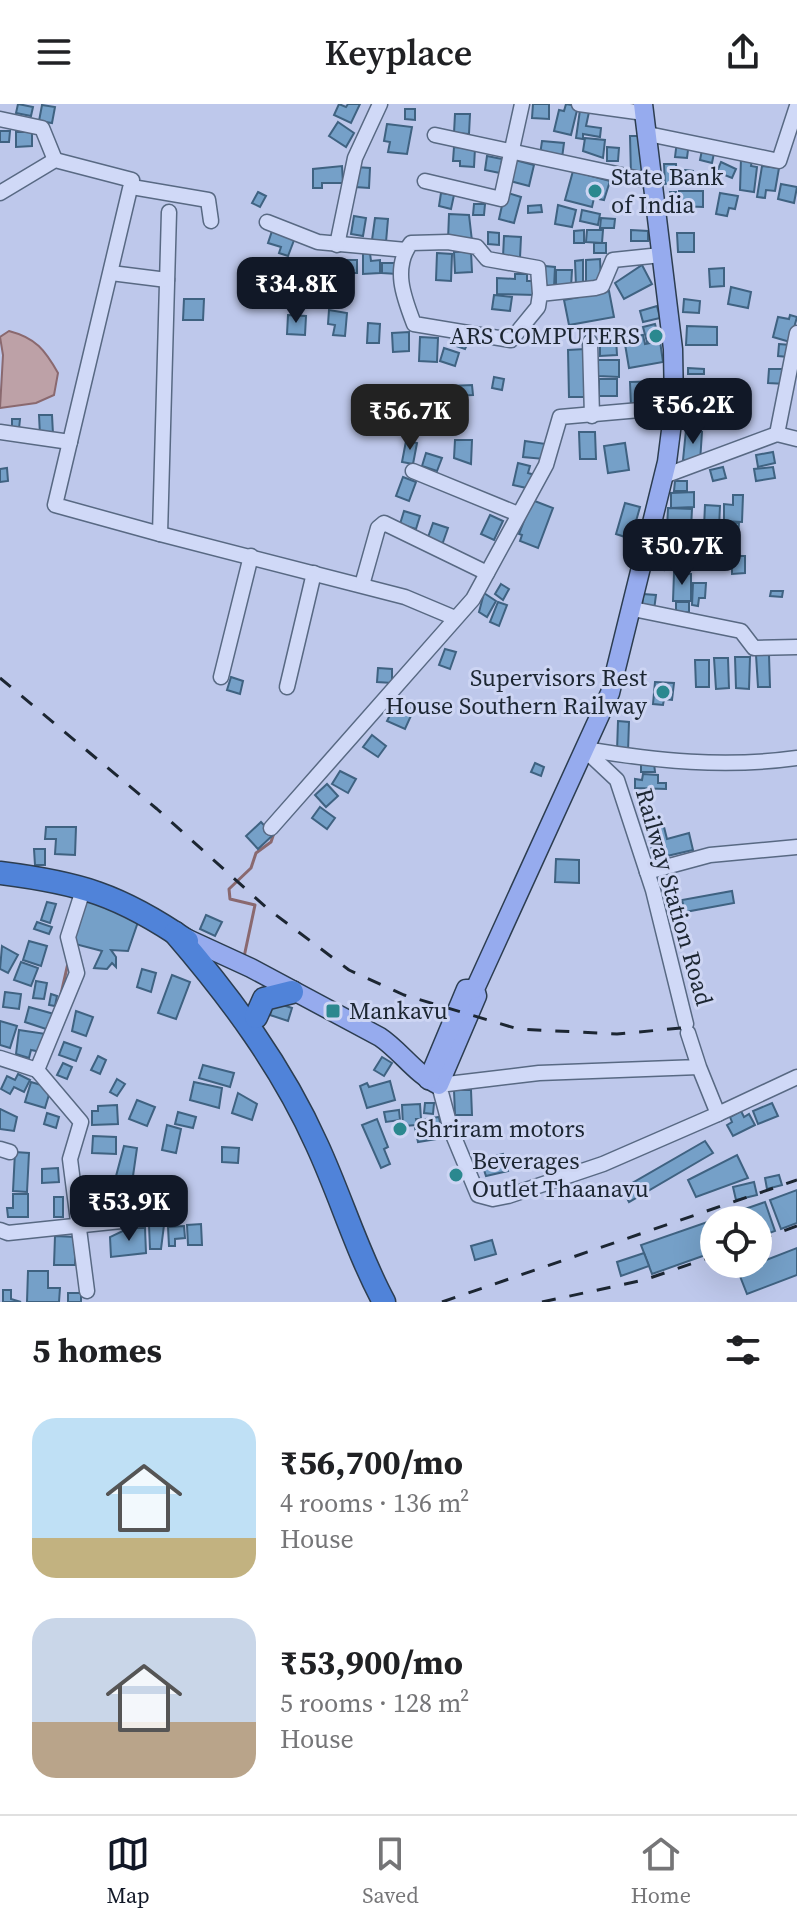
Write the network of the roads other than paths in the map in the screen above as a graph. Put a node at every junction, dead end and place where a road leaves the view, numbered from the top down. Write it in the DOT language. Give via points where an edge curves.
graph roads {
  1 [pos="380,104"];
  2 [pos="522,104"];
  3 [pos="579,104"];
  4 [pos="797,106"];
  5 [pos="644,109"];
  6 [pos="0,119"];
  7 [pos="648,134"];
  8 [pos="435,135"];
  9 [pos="509,150"];
  10 [pos="55,160"];
  11 [pos="425,181"];
  12 [pos="654,182"];
  13 [pos="132,187"];
  14 [pos="0,193"];
  15 [pos="169,212"];
  16 [pos="211,221"];
  17 [pos="267,222"];
  18 [pos="337,245"];
  19 [pos="406,250"];
  20 [pos="661,255"];
  21 [pos="111,273"];
  22 [pos="167,280"];
  23 [pos="540,294"];
  24 [pos="797,333"];
  25 [pos="590,342"];
  26 [pos="674,407"];
  27 [pos="592,416"];
  28 [pos="0,432"];
  29 [pos="777,434"];
  30 [pos="797,439"];
  31 [pos="70,442"];
  32 [pos="413,471"];
  33 [pos="664,476"];
  34 [pos="518,514"];
  35 [pos="160,534"];
  36 [pos="251,556"];
  37 [pos="314,573"];
  38 [pos="487,573"];
  39 [pos="362,585"];
  40 [pos="633,609"];
  41 [pos="455,618"];
  42 [pos="797,647"];
  43 [pos="221,677"];
  44 [pos="287,687"];
  45 [pos="584,749"];
  46 [pos="797,758"];
  47 [pos="271,828"];
  48 [pos="797,847"];
  49 [pos="647,872"];
  50 [pos="0,873"];
  51 [pos="84,887"];
  52 [pos="175,933"];
  53 [pos="292,992"];
  54 [pos="256,1017"];
  55 [pos="0,1058"];
  56 [pos="699,1067"];
  57 [pos="37,1070"];
  58 [pos="797,1077"];
  59 [pos="434,1082"];
  60 [pos="287,1087"];
  61 [pos="718,1114"];
  62 [pos="178,1215"];
  63 [pos="79,1227"];
  64 [pos="0,1230"];
  65 [pos="87,1291"];
  66 [pos="384,1302"];
  1 -- 18 [label="street" via="355,158"];
  2 -- 9 [label="street"];
  3 -- 5 [label="street"];
  4 -- 7 [label="street" via="779,161"];
  5 -- 7 [label="main road"];
  6 -- 10 [label="street" via="42,128"];
  7 -- 12 [label="main road"];
  8 -- 9 [label="street"];
  9 -- 11 [label="street" via="501,199"];
  9 -- 12 [label="street"];
  10 -- 13 [label="street" via="117,174 132,180"];
  10 -- 14 [label="street"];
  12 -- 20 [label="main road"];
  13 -- 16 [label="street" via="208,200"];
  13 -- 21 [label="street"];
  15 -- 22 [label="street"];
  17 -- 18 [label="street"];
  18 -- 19 [label="street"];
  19 -- 23 [label="street" via="411,243 477,247 487,259 538,268"];
  19 -- 23 [label="street" via="400,287 414,324 511,340 538,307"];
  20 -- 23 [label="street" via="613,260 602,286"];
  20 -- 26 [label="main road"];
  21 -- 22 [label="street"];
  21 -- 31 [label="street"];
  22 -- 35 [label="street"];
  24 -- 29 [label="street"];
  25 -- 27 [label="street"];
  26 -- 27 [label="street"];
  26 -- 33 [label="main road"];
  27 -- 34 [label="street" via="560,417 546,465"];
  28 -- 31 [label="street"];
  29 -- 30 [label="street"];
  29 -- 33 [label="street"];
  31 -- 35 [label="street" via="55,505"];
  32 -- 34 [label="street"];
  33 -- 40 [label="main road"];
  34 -- 38 [label="street"];
  35 -- 36 [label="street"];
  36 -- 37 [label="street"];
  36 -- 43 [label="street"];
  37 -- 39 [label="street"];
  37 -- 44 [label="street"];
  38 -- 39 [label="street" via="384,523"];
  38 -- 41 [label="street"];
  39 -- 41 [label="street"];
  40 -- 42 [label="street" via="741,631 754,648"];
  40 -- 45 [label="main road" via="610,693"];
  41 -- 47 [label="street"];
  45 -- 46 [label="street" via="668,762"];
  45 -- 49 [label="street, Railway Station Road" via="617,780"];
  45 -- 59 [label="main road"];
  48 -- 49 [label="street" via="710,855"];
  49 -- 56 [label="street, Railway Station Road"];
  50 -- 51 [label="highway"];
  51 -- 52 [label="highway" via="137,908"];
  51 -- 57 [label="street" via="68,937 77,973"];
  52 -- 53 [label="main road"];
  52 -- 54 [label="highway" via="227,972"];
  52 -- 60 [label="highway" via="216,980"];
  53 -- 54 [label="highway" via="264,999"];
  53 -- 59 [label="main road" via="390,1043"];
  54 -- 60 [label="highway"];
  55 -- 57 [label="street"];
  56 -- 59 [label="street"];
  56 -- 61 [label="street, Railway Station Road"];
  57 -- 63 [label="street" via="81,1122 70,1159"];
  58 -- 61 [label="street"];
  59 -- 61 [label="street" via="478,1195 493,1199 603,1164"];
  60 -- 66 [label="highway"];
  62 -- 63 [label="street"];
  63 -- 64 [label="street"];
  63 -- 65 [label="street"];
}
